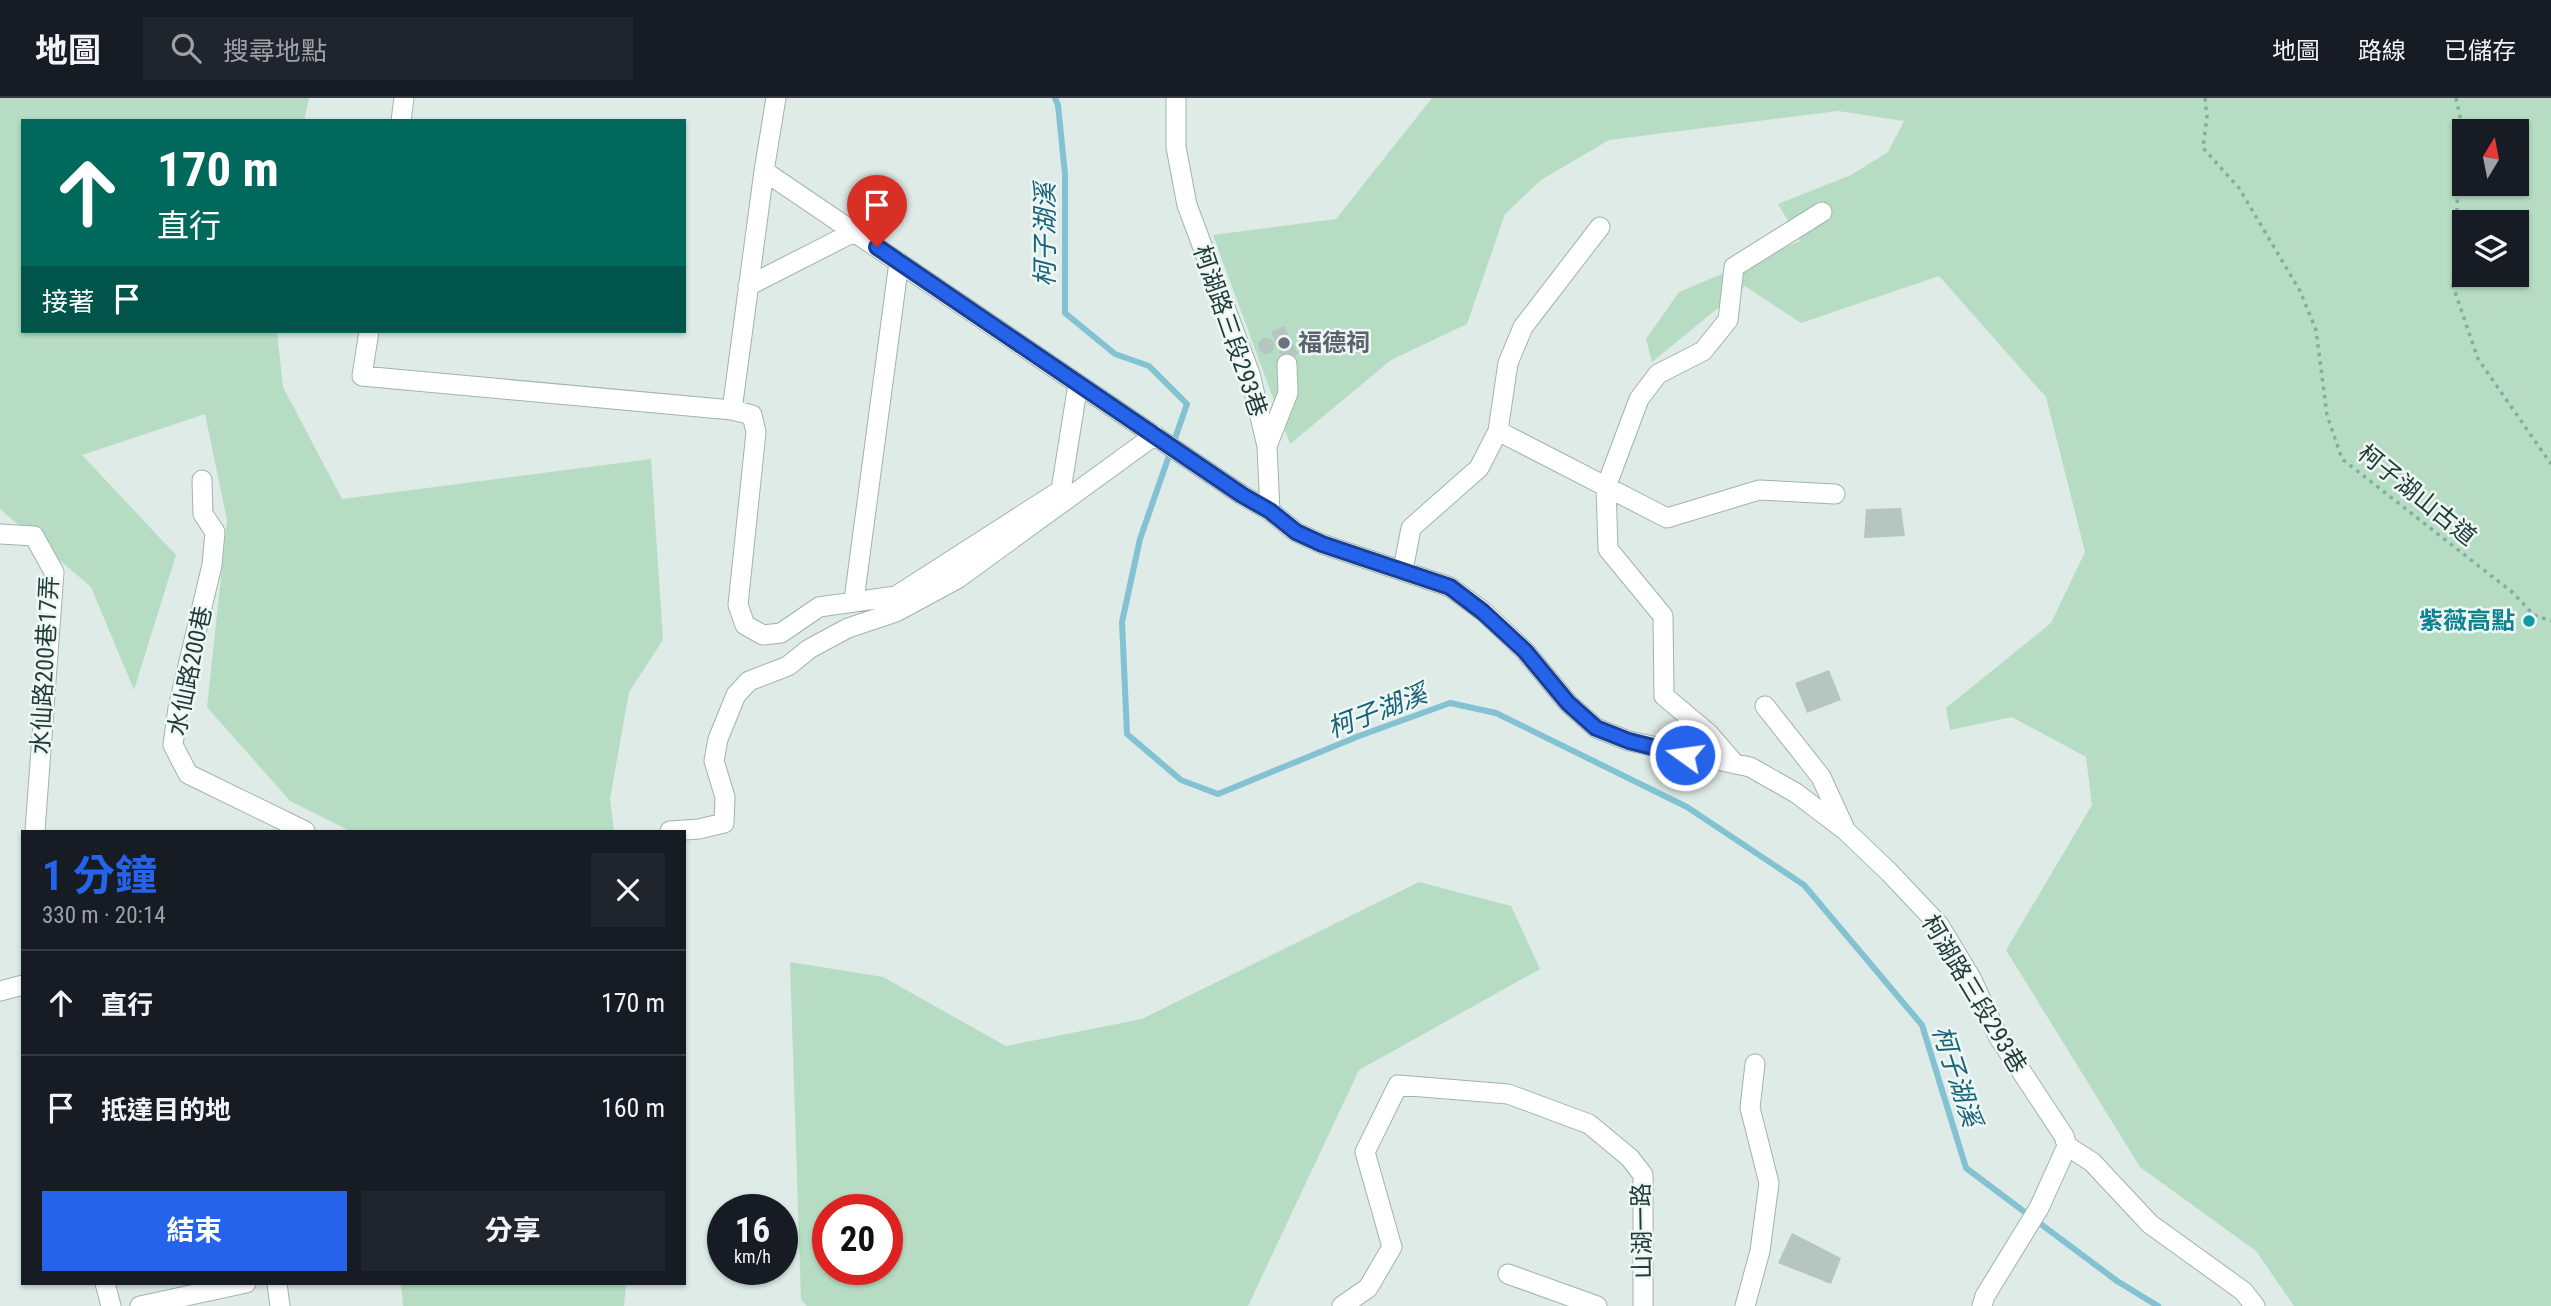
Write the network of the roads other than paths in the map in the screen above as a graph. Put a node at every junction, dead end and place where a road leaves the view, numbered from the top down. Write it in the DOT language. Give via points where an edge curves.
graph roads {
  1 [pos="404,98"];
  2 [pos="776,98"];
  3 [pos="1176,98"];
  4 [pos="401,119"];
  5 [pos="764,171"];
  6 [pos="1822,212"];
  7 [pos="1600,227"];
  8 [pos="854,232"];
  9 [pos="899,262"];
  10 [pos="748,286"];
  11 [pos="369,333"];
  12 [pos="1287,364"];
  13 [pos="1078,384"];
  14 [pos="732,410"];
  15 [pos="1498,431"];
  16 [pos="1155,435"];
  17 [pos="1267,446"];
  18 [pos="202,480"];
  19 [pos="1606,487"];
  20 [pos="1835,494"];
  21 [pos="1270,511"];
  22 [pos="0,534"];
  23 [pos="1403,570"];
  24 [pos="854,600"];
  25 [pos="1765,706"];
  26 [pos="1735,764"];
  27 [pos="35,830"];
  28 [pos="303,830"];
  29 [pos="684,830"];
  30 [pos="1846,831"];
  31 [pos="21,986"];
  32 [pos="0,991"];
  33 [pos="1755,1064"];
  34 [pos="2067,1146"];
  35 [pos="1508,1274"];
  36 [pos="106,1285"];
  37 [pos="237,1285"];
  38 [pos="277,1285"];
  39 [pos="111,1306"];
  40 [pos="140,1306"];
  41 [pos="281,1306"];
  42 [pos="1342,1306"];
  43 [pos="1597,1306"];
  44 [pos="1643,1306"];
  45 [pos="1745,1306"];
  46 [pos="1982,1306"];
  47 [pos="2255,1306"];
  1 -- 4 [label="street"];
  2 -- 5 [label="street"];
  3 -- 17 [label="street, 柯湖路三段293巷" via="1176,147 1187,205 1250,374"];
  5 -- 8 [label="street"];
  5 -- 10 [label="street"];
  6 -- 19 [label="street" via="1734,267 1728,320 1703,351 1658,374 1639,399"];
  7 -- 15 [label="street" via="1523,327 1508,363"];
  8 -- 9 [label="street"];
  8 -- 10 [label="street"];
  9 -- 13 [label="street"];
  9 -- 24 [label="street"];
  10 -- 14 [label="street"];
  11 -- 14 [label="street" via="362,376"];
  12 -- 17 [label="street" via="1287,393"];
  13 -- 16 [label="street"];
  13 -- 24 [label="street" via="1061,490 896,596"];
  14 -- 24 [label="street" via="752,415 756,432 738,606 745,625 763,635 781,632 819,607"];
  15 -- 19 [label="street"];
  15 -- 23 [label="street" via="1479,468 1411,528"];
  16 -- 21 [label="street"];
  16 -- 29 [label="street" via="957,579 896,612 848,628 788,666 749,681 736,695 714,761 725,797 724,823"];
  17 -- 21 [label="street, 柯湖路三段293巷"];
  18 -- 28 [label="street, 水仙路200巷" via="203,514 215,532 212,565 173,745 188,774"];
  19 -- 20 [label="street" via="1667,517 1759,490"];
  19 -- 26 [label="street" via="1608,548 1663,616 1664,696 1709,733"];
  21 -- 23 [label="street, 柯湖路三段293巷" via="1296,532 1322,544"];
  22 -- 27 [label="street, 水仙路200巷17弄" via="34,536 54,572"];
  23 -- 26 [label="street, 柯湖路三段293巷" via="1450,587 1483,612 1596,728 1629,741"];
  25 -- 30 [label="street" via="1821,777"];
  26 -- 30 [label="street, 柯湖路三段293巷" via="1751,767 1796,793"];
  30 -- 34 [label="street, 柯湖路三段293巷" via="1939,925 1998,1036"];
  31 -- 32 [label="street"];
  33 -- 45 [label="street" via="1750,1108 1769,1183 1760,1251"];
  34 -- 46 [label="street" via="2039,1208"];
  34 -- 47 [label="street" via="2092,1162 2150,1224 2243,1291"];
  35 -- 43 [label="street"];
  36 -- 39 [label="street"];
  37 -- 40 [label="street"];
  38 -- 41 [label="street"];
  42 -- 44 [label="street, 山湖一路" via="1368,1288 1392,1247 1365,1152 1398,1085 1508,1094 1589,1124 1630,1158 1643,1175"];
}
